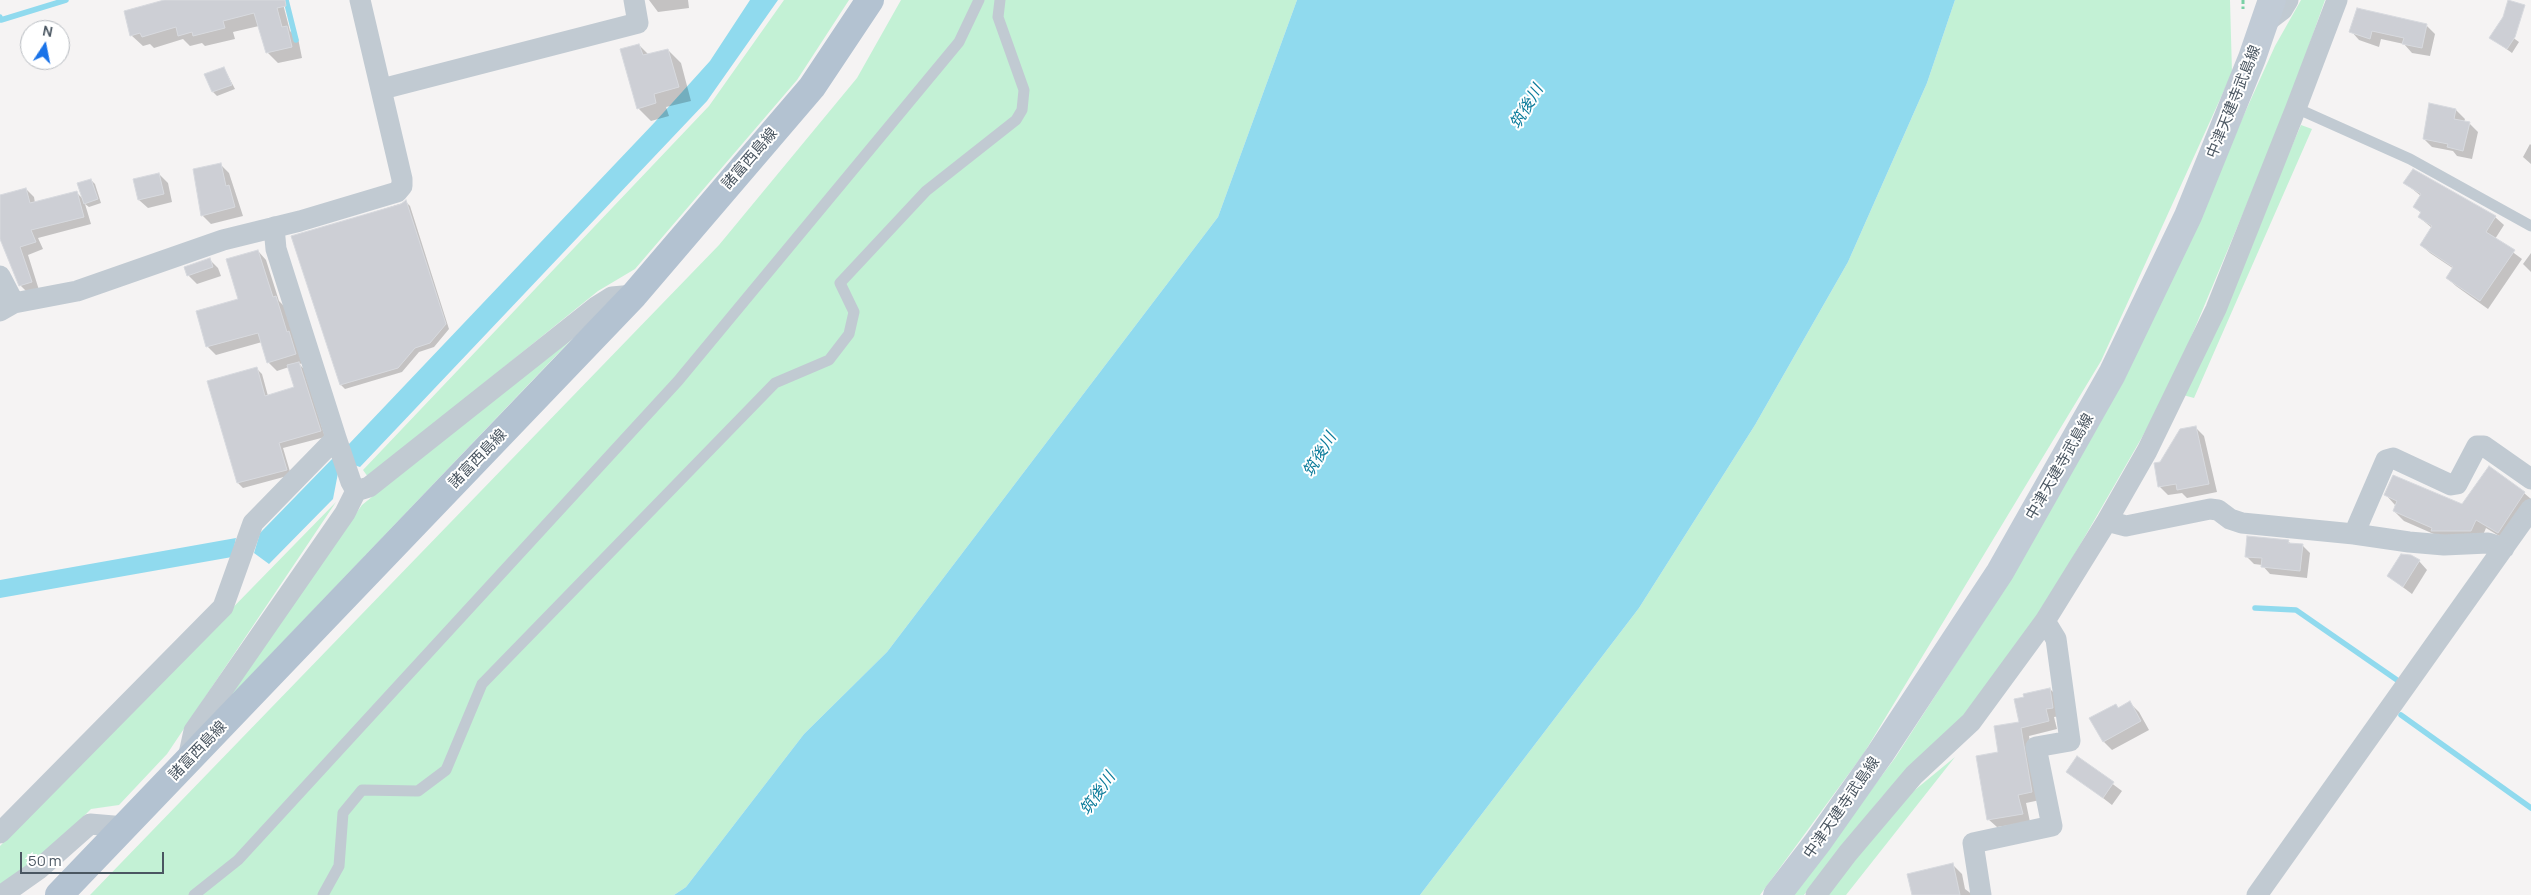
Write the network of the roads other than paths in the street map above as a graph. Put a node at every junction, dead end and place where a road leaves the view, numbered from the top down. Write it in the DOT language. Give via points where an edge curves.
graph roads {
  1 [pos="360,0"];
  2 [pos="634,0"];
  3 [pos="870,0"];
  4 [pos="979,0"];
  5 [pos="1000,0"];
  6 [pos="2288,0"];
  7 [pos="2337,0"];
  8 [pos="2269,12"];
  9 [pos="382,89"];
  10 [pos="2296,108"];
  11 [pos="2531,226"];
  12 [pos="274,227"];
  13 [pos="0,276"];
  14 [pos="634,295"];
  15 [pos="7,307"];
  16 [pos="345,464"];
  17 [pos="2531,479"];
  18 [pos="2531,509"];
  19 [pos="2107,521"];
  20 [pos="2354,534"];
  21 [pos="2504,548"];
  22 [pos="2045,621"];
  23 [pos="187,763"];
  24 [pos="125,827"];
  25 [pos="0,833"];
  26 [pos="2,895"];
  27 [pos="58,895"];
  28 [pos="194,895"];
  29 [pos="323,895"];
  30 [pos="1778,895"];
  31 [pos="1816,895"];
  32 [pos="1982,895"];
  33 [pos="2257,895"];
  1 -- 9 [label="street"];
  2 -- 9 [label="street" via="638,23"];
  3 -- 14 [label="main road, 諸富西島線" via="812,87"];
  4 -- 28 [label="lane" via="959,42 678,381 238,860"];
  5 -- 29 [label="lane" via="998,17 1024,90 1022,110 1016,120 926,191 840,283 854,312 849,334 829,360 775,383 482,684 446,770 418,791 362,790 343,813 339,866"];
  6 -- 8 [label="street" via="2282,10"];
  7 -- 10 [label="street"];
  8 -- 30 [label="main road, 中津天建寺武島線" via="2188,216 2112,374 2000,572 1880,754"];
  9 -- 12 [label="street" via="402,186 397,192"];
  10 -- 11 [label="lane" via="2410,159"];
  10 -- 19 [label="street" via="2216,309 2147,451"];
  12 -- 15 [label="street" via="222,240 77,291"];
  12 -- 16 [label="street" via="276,248"];
  13 -- 15 [label="street"];
  14 -- 16 [label="street" via="612,297 596,307 369,487"];
  14 -- 23 [label="main road, 諸富西島線"];
  16 -- 23 [label="street" via="345,513 194,731"];
  16 -- 25 [label="street" via="253,523 223,607"];
  17 -- 20 [label="street" via="2484,446 2478,446 2458,484 2451,485 2393,458 2386,460"];
  18 -- 21 [label="street"];
  19 -- 20 [label="street" via="2126,526 2210,509 2242,523"];
  19 -- 22 [label="street"];
  20 -- 21 [label="street" via="2444,545 2488,543"];
  21 -- 33 [label="street"];
  22 -- 31 [label="street" via="1972,722 1914,775"];
  22 -- 32 [label="street" via="2056,639 2070,741 2036,747 2052,826 1973,843"];
  23 -- 24 [label="main road, 諸富西島線"];
  24 -- 26 [label="street" via="90,824 39,869"];
  24 -- 27 [label="main road, 諸富西島線"];
}
